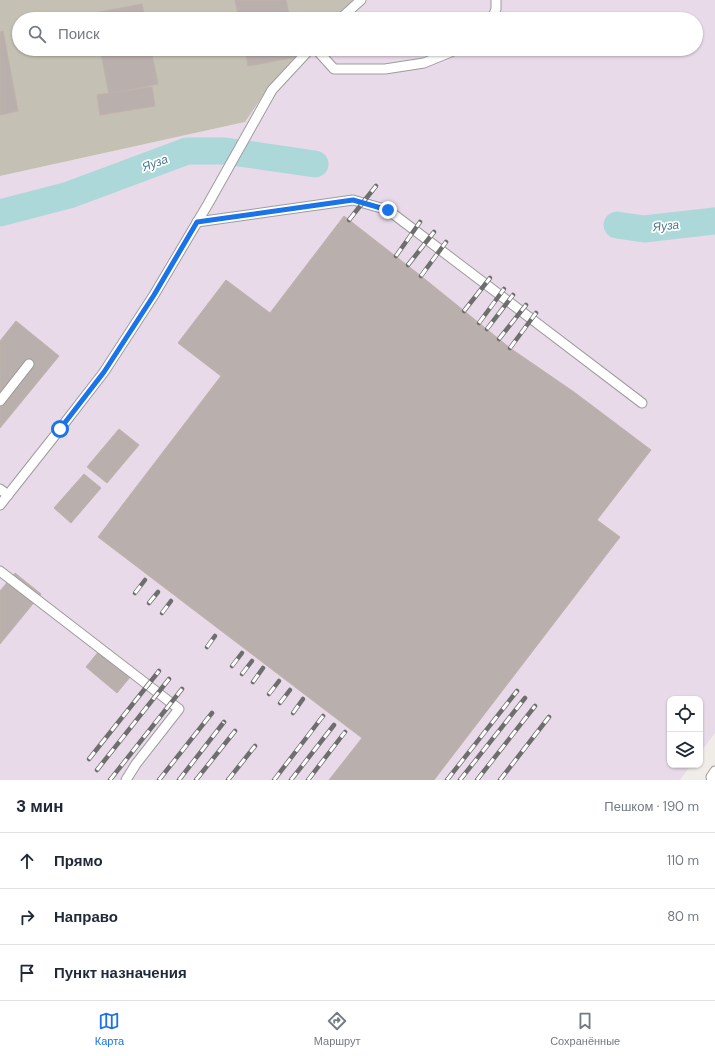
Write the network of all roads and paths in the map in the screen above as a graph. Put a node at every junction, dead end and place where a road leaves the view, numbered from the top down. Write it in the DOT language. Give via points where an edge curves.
graph roads {
  1 [pos="361,0"];
  2 [pos="496,0"];
  3 [pos="348,12"];
  4 [pos="495,12"];
  5 [pos="304,56"];
  6 [pos="322,56"];
  7 [pos="441,56"];
  8 [pos="197,222"];
  9 [pos="29,364"];
  10 [pos="0,400"];
  11 [pos="642,403"];
  12 [pos="0,489"];
  13 [pos="8,495"];
  14 [pos="0,505"];
  15 [pos="0,571"];
  16 [pos="715,771"];
  17 [pos="126,780"];
  18 [pos="712,780"];
  1 -- 3 [label="lane"];
  2 -- 4 [label="lane"];
  5 -- 8 [label="lane" via="272,90"];
  6 -- 7 [label="lane" via="334,69 385,70 424,63"];
  8 -- 11 [label="lane" via="353,200 388,210"];
  8 -- 13 [label="lane" via="104,372"];
  9 -- 10 [label="lane"];
  12 -- 13 [label="lane"];
  13 -- 14 [label="lane"];
  15 -- 17 [label="lane" via="179,709"];
  16 -- 18 [label="lane"];
}
